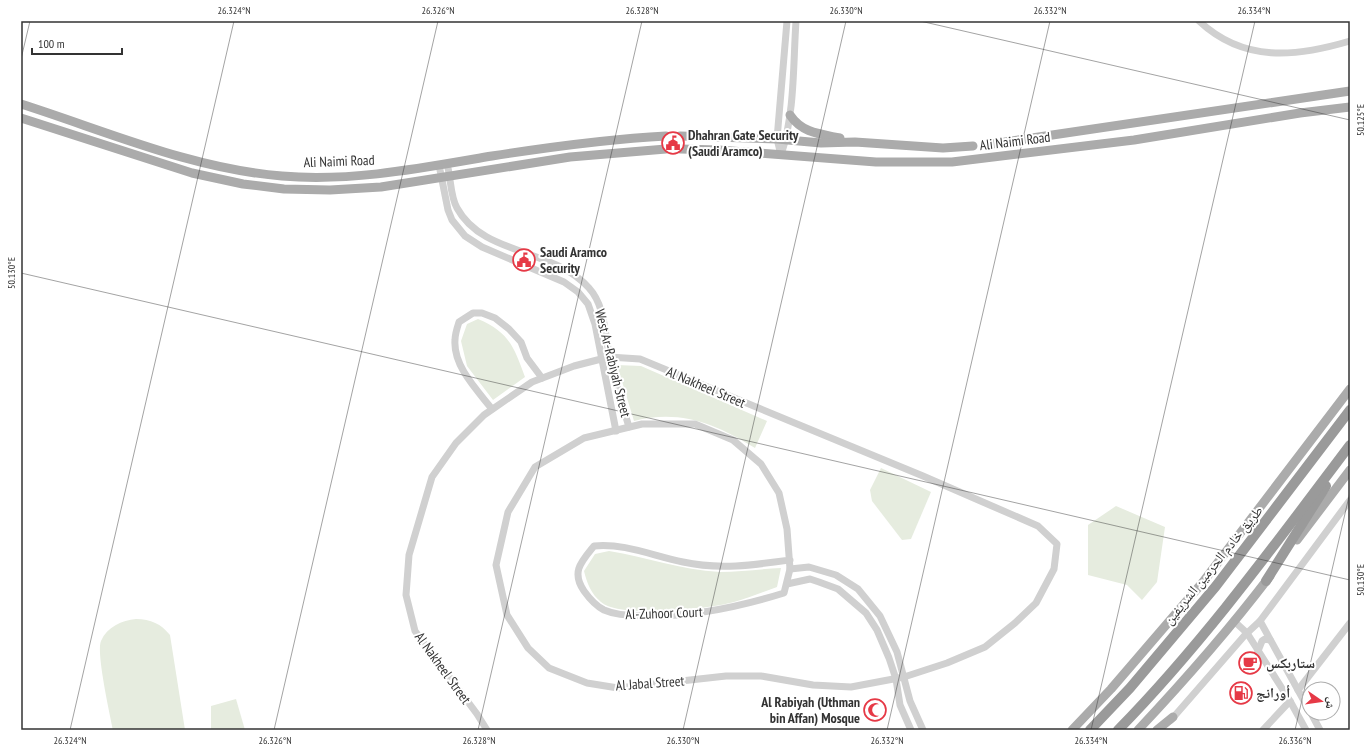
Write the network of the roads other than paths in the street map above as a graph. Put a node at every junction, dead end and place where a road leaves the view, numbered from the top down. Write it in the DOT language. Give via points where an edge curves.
graph roads {
  1 [pos="787,21"];
  2 [pos="796,21"];
  3 [pos="1199,21"];
  4 [pos="1350,41"];
  5 [pos="1350,92"];
  6 [pos="21,104"];
  7 [pos="1350,107"];
  8 [pos="790,115"];
  9 [pos="21,118"];
  10 [pos="666,136"];
  11 [pos="680,136"];
  12 [pos="690,136"];
  13 [pos="648,137"];
  14 [pos="781,140"];
  15 [pos="855,142"];
  16 [pos="985,145"];
  17 [pos="973,146"];
  18 [pos="666,149"];
  19 [pos="680,149"];
  20 [pos="690,149"];
  21 [pos="649,150"];
  22 [pos="781,155"];
  23 [pos="443,164"];
  24 [pos="446,176"];
  25 [pos="609,357"];
  26 [pos="600,359"];
  27 [pos="542,378"];
  28 [pos="1350,389"];
  29 [pos="492,409"];
  30 [pos="1350,410"];
  31 [pos="629,428"];
  32 [pos="616,431"];
  33 [pos="1350,445"];
  34 [pos="1350,449"];
  35 [pos="1350,470"];
  36 [pos="1350,500"];
  37 [pos="790,560"];
  38 [pos="790,569"];
  39 [pos="1266,581"];
  40 [pos="786,584"];
  41 [pos="1260,621"];
  42 [pos="1235,622"];
  43 [pos="1349,627"];
  44 [pos="1247,633"];
  45 [pos="1270,640"];
  46 [pos="1258,651"];
  47 [pos="904,677"];
  48 [pos="896,678"];
  49 [pos="1298,690"];
  50 [pos="1301,695"];
  51 [pos="1290,701"];
  52 [pos="1174,717"];
  53 [pos="1315,721"];
  54 [pos="487,730"];
  55 [pos="911,730"];
  56 [pos="923,730"];
  57 [pos="1072,730"];
  58 [pos="1090,730"];
  59 [pos="1118,730"];
  60 [pos="1138,730"];
  61 [pos="1157,730"];
  62 [pos="1162,730"];
  63 [pos="1263,730"];
  64 [pos="1306,730"];
  65 [pos="1320,730"];
  1 -- 14 [label="street"];
  2 -- 8 [label="street"];
  3 -- 4 [label="street" via="1214,34 1233,44 1272,54 1300,53"];
  5 -- 16 [label="main road, Ali Naimi Road"];
  6 -- 23 [label="main road, Ali Naimi Road" via="192,160 260,174 333,177 378,174"];
  7 -- 22 [label="main road, Ali Naimi Road" via="1134,140 978,160 876,162"];
  8 -- 14 [label="street"];
  8 -- 15 [label="main road" via="799,126 811,132"];
  9 -- 24 [label="main road, Ali Naimi Road" via="192,173 243,184 284,189 352,189"];
  10 -- 13 [label="main road, Ali Naimi Road"];
  11 -- 12 [label="main road, Ali Naimi Road"];
  12 -- 14 [label="main road, Ali Naimi Road"];
  12 -- 20 [label="main road" via="684,143"];
  13 -- 21 [label="main road" via="653,139 654,143"];
  13 -- 23 [label="main road, Ali Naimi Road" via="571,144"];
  14 -- 15 [label="main road, Ali Naimi Road"];
  14 -- 22 [label="street"];
  15 -- 17 [label="main road, Ali Naimi Road" via="938,148"];
  18 -- 21 [label="main road, Ali Naimi Road"];
  19 -- 20 [label="main road, Ali Naimi Road"];
  20 -- 22 [label="main road, Ali Naimi Road"];
  21 -- 24 [label="main road, Ali Naimi Road" via="570,157"];
  23 -- 24 [label="street, West Ar-Rabiyah Street"];
  24 -- 25 [label="street, West Ar-Rabiyah Street" via="456,206 471,228 498,242 560,266 589,288 603,318"];
  24 -- 26 [label="street, West Ar-Rabiyah Street" via="448,210 465,236 482,247 564,282 578,292 591,311"];
  25 -- 26 [label="street, Al Nakheel Street"];
  25 -- 31 [label="street, West Ar-Rabiyah Street"];
  25 -- 47 [label="street, Al Nakheel Street" via="640,359 923,476 1038,526 1057,544 1054,569 1036,603 1015,624 985,647"];
  26 -- 27 [label="street, Al Nakheel Street"];
  26 -- 32 [label="street, West Ar-Rabiyah Street"];
  27 -- 29 [label="street, Al Nakheel Street"];
  27 -- 29 [label="street" via="527,358 521,342 509,329 495,318 482,313 472,313 459,322 454,340 458,360 470,381"];
  28 -- 57 [label="main road" via="1203,582 1111,689"];
  29 -- 54 [label="street, Al Nakheel Street" via="456,443 432,477 409,555 406,594 415,631"];
  30 -- 58 [label="highway, طريق خادم الحرمين الشريفين" via="1216,586 1130,688"];
  31 -- 32 [label="street, Al Jabal Street"];
  31 -- 37 [label="street, Al Jabal Street" via="642,424 695,424 733,440 761,464 779,493 787,529"];
  32 -- 48 [label="street, Al Jabal Street" via="584,438 535,467 508,512 496,565 506,615 528,648 549,668 587,683 618,688 726,676 761,676 813,685 851,687"];
  33 -- 59 [label="highway" via="1211,627 1156,691"];
  34 -- 39 [label="highway"];
  35 -- 39 [label="main road"];
  36 -- 41 [label="street"];
  37 -- 38 [label="street, Al Jabal Street"];
  37 -- 40 [label="street, Al-Zuhoor Court" via="720,567 684,562 637,549 605,545 594,546 578,569 578,582 589,598 603,609 622,615 693,614 728,609 784,593"];
  38 -- 40 [label="street"];
  38 -- 47 [label="street" via="809,567 836,575 858,589 880,616 897,652"];
  39 -- 42 [label="main road"];
  40 -- 48 [label="street" via="810,580 819,582 838,589 854,601 877,630"];
  41 -- 44 [label="street"];
  41 -- 45 [label="street"];
  42 -- 44 [label="street"];
  42 -- 60 [label="main road"];
  43 -- 49 [label="street"];
  44 -- 46 [label="street"];
  44 -- 52 [label="street"];
  45 -- 46 [label="street" via="1262,641"];
  45 -- 49 [label="street"];
  46 -- 51 [label="street"];
  47 -- 48 [label="street, Al Jabal Street"];
  47 -- 56 [label="street" via="910,701"];
  48 -- 55 [label="street" via="900,705"];
  49 -- 50 [label="street"];
  51 -- 63 [label="street"];
  51 -- 64 [label="street"];
  52 -- 61 [label="main road"];
  52 -- 62 [label="street"];
  53 -- 65 [label="street"];
  55 -- 56 [label="street"];
}
